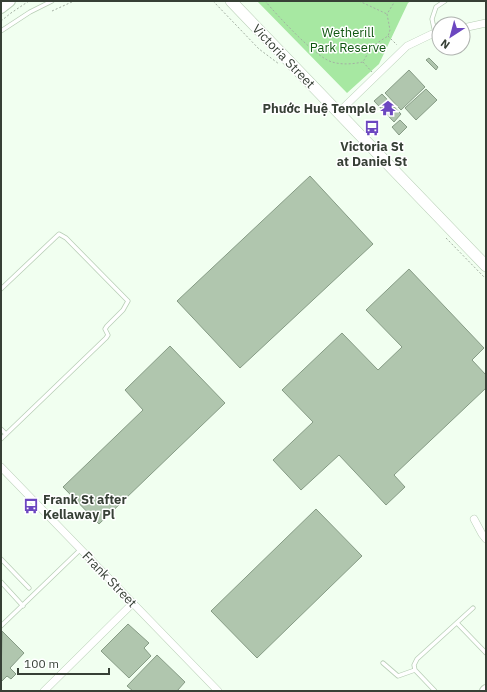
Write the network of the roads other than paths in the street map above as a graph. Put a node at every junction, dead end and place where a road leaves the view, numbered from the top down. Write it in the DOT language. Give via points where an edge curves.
graph roads {
  1 [pos="10,1"];
  2 [pos="52,1"];
  3 [pos="445,1"];
  4 [pos="234,3"];
  5 [pos="1,8"];
  6 [pos="433,16"];
  7 [pos="486,23"];
  8 [pos="471,26"];
  9 [pos="1,31"];
  10 [pos="431,36"];
  11 [pos="343,108"];
  12 [pos="486,256"];
  13 [pos="486,266"];
  14 [pos="1,289"];
  15 [pos="1,429"];
  16 [pos="6,434"];
  17 [pos="1,439"];
  18 [pos="1,467"];
  19 [pos="474,519"];
  20 [pos="486,538"];
  21 [pos="81,549"];
  22 [pos="1,559"];
  23 [pos="1,582"];
  24 [pos="30,588"];
  25 [pos="133,603"];
  26 [pos="23,606"];
  27 [pos="473,608"];
  28 [pos="457,623"];
  29 [pos="1,626"];
  30 [pos="486,653"];
  31 [pos="383,663"];
  32 [pos="415,670"];
  33 [pos="44,691"];
  34 [pos="218,691"];
  35 [pos="435,691"];
  1 -- 5 [label="street"];
  2 -- 9 [label="lane"];
  3 -- 6 [label="lane" via="436,7"];
  4 -- 11 [label="main road, Victoria Street"];
  4 -- 13 [label="main road, Victoria Street"];
  7 -- 8 [label="street"];
  10 -- 11 [label="street" via="407,46"];
  11 -- 12 [label="main road, Victoria Street"];
  14 -- 16 [label="lane" via="59,234 66,238 128,301 105,329 108,335 106,338"];
  15 -- 16 [label="lane"];
  16 -- 17 [label="lane"];
  18 -- 21 [label="street, Frank Street"];
  19 -- 20 [label="street"];
  21 -- 25 [label="street, Frank Street"];
  21 -- 26 [label="lane"];
  22 -- 24 [label="lane"];
  23 -- 26 [label="lane"];
  25 -- 33 [label="street"];
  25 -- 34 [label="street, Frank Street"];
  26 -- 29 [label="lane"];
  27 -- 28 [label="lane"];
  28 -- 30 [label="lane"];
  28 -- 32 [label="lane" via="417,659"];
  31 -- 32 [label="lane" via="398,676"];
  32 -- 35 [label="lane"];
}
